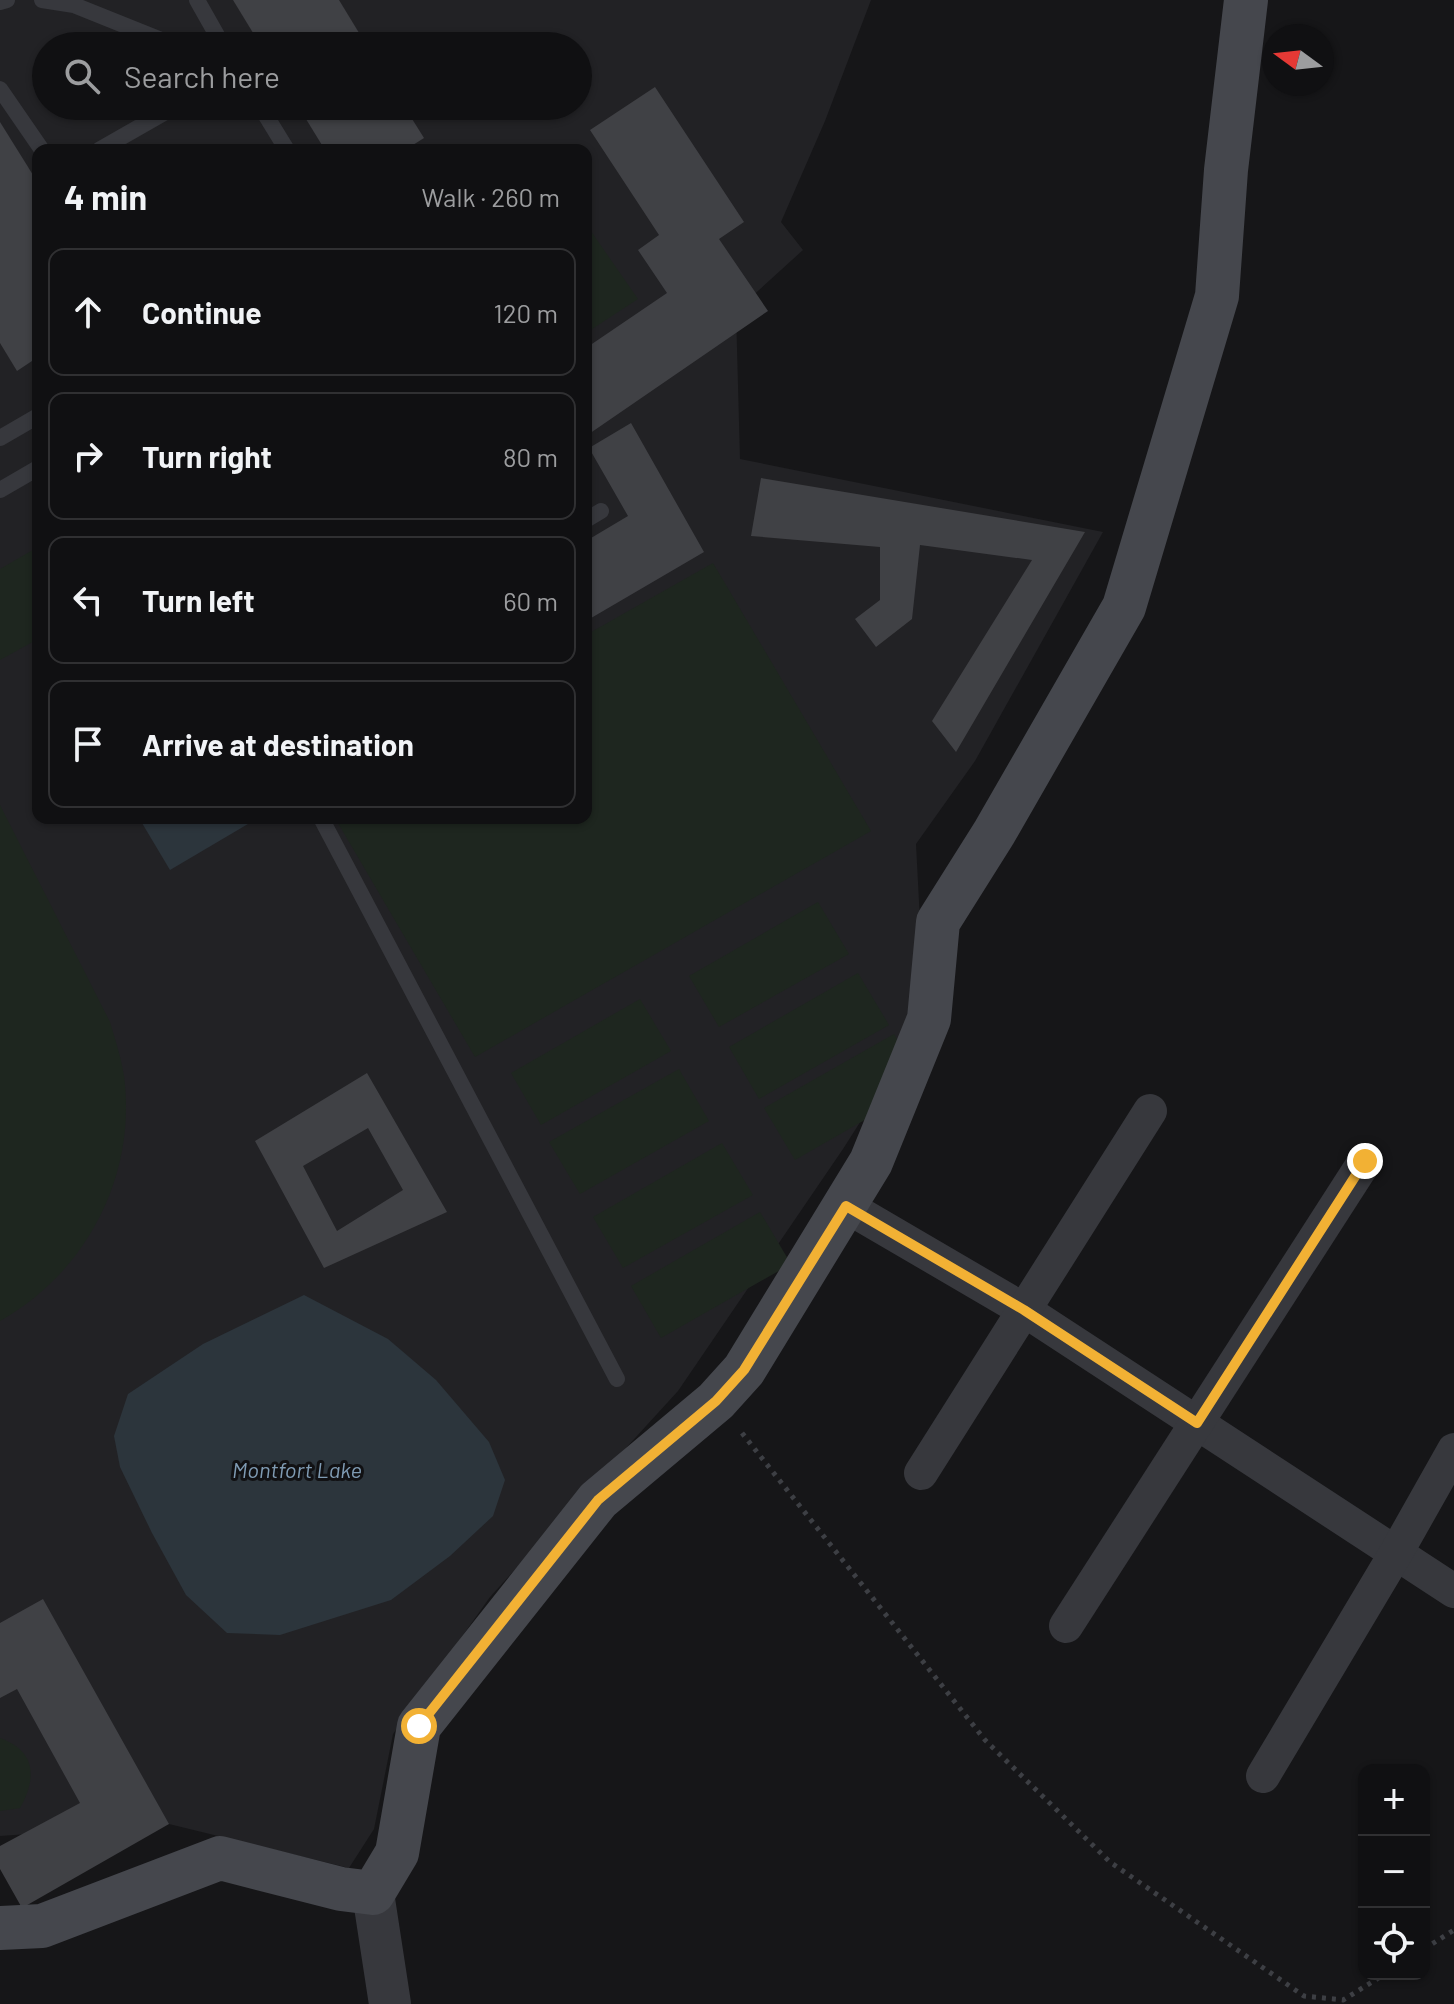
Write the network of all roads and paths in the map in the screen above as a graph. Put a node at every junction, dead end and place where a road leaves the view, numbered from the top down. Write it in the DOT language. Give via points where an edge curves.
graph roads {
  1 [pos="7,0"];
  2 [pos="42,0"];
  3 [pos="197,0"];
  4 [pos="1246,0"];
  5 [pos="0,2"];
  6 [pos="141,32"];
  7 [pos="215,32"];
  8 [pos="0,89"];
  9 [pos="152,120"];
  10 [pos="269,120"];
  11 [pos="38,144"];
  12 [pos="110,144"];
  13 [pos="283,144"];
  14 [pos="32,419"];
  15 [pos="0,438"];
  16 [pos="32,471"];
  17 [pos="0,490"];
  18 [pos="324,824"];
  19 [pos="1150,1111"];
  20 [pos="1365,1161"];
  21 [pos="846,1206"];
  22 [pos="1024,1310"];
  23 [pos="617,1379"];
  24 [pos="716,1401"];
  25 [pos="1197,1423"];
  26 [pos="1454,1450"];
  27 [pos="921,1473"];
  28 [pos="1396,1553"];
  29 [pos="1454,1591"];
  30 [pos="1066,1626"];
  31 [pos="1263,1776"];
  32 [pos="373,1893"];
  33 [pos="0,1928"];
  34 [pos="1454,1930"];
  35 [pos="1430,1945"];
  36 [pos="1375,1980"];
  37 [pos="390,2004"];
  1 -- 5 [label="lane"];
  2 -- 6 [label="lane" via="74,5"];
  3 -- 7 [label="lane"];
  4 -- 21 [label="main road" via="1217,296 1124,607 938,922 929,1019 871,1162"];
  8 -- 11 [label="lane"];
  9 -- 12 [label="lane"];
  10 -- 13 [label="lane"];
  14 -- 15 [label="lane"];
  16 -- 17 [label="lane"];
  18 -- 23 [label="lane"];
  19 -- 22 [label="street"];
  20 -- 25 [label="street"];
  21 -- 22 [label="street"];
  21 -- 24 [label="main road" via="744,1370"];
  22 -- 25 [label="street"];
  22 -- 27 [label="street"];
  24 -- 32 [label="main road" via="598,1500 419,1726 397,1853"];
  24 -- 36 [label="path" via="985,1740 1110,1862 1304,1996 1343,2000"];
  25 -- 28 [label="street"];
  25 -- 30 [label="street"];
  26 -- 28 [label="street"];
  28 -- 29 [label="street"];
  28 -- 31 [label="street"];
  32 -- 33 [label="main road" via="220,1858 42,1926"];
  32 -- 37 [label="street"];
  34 -- 35 [label="path"];
}
